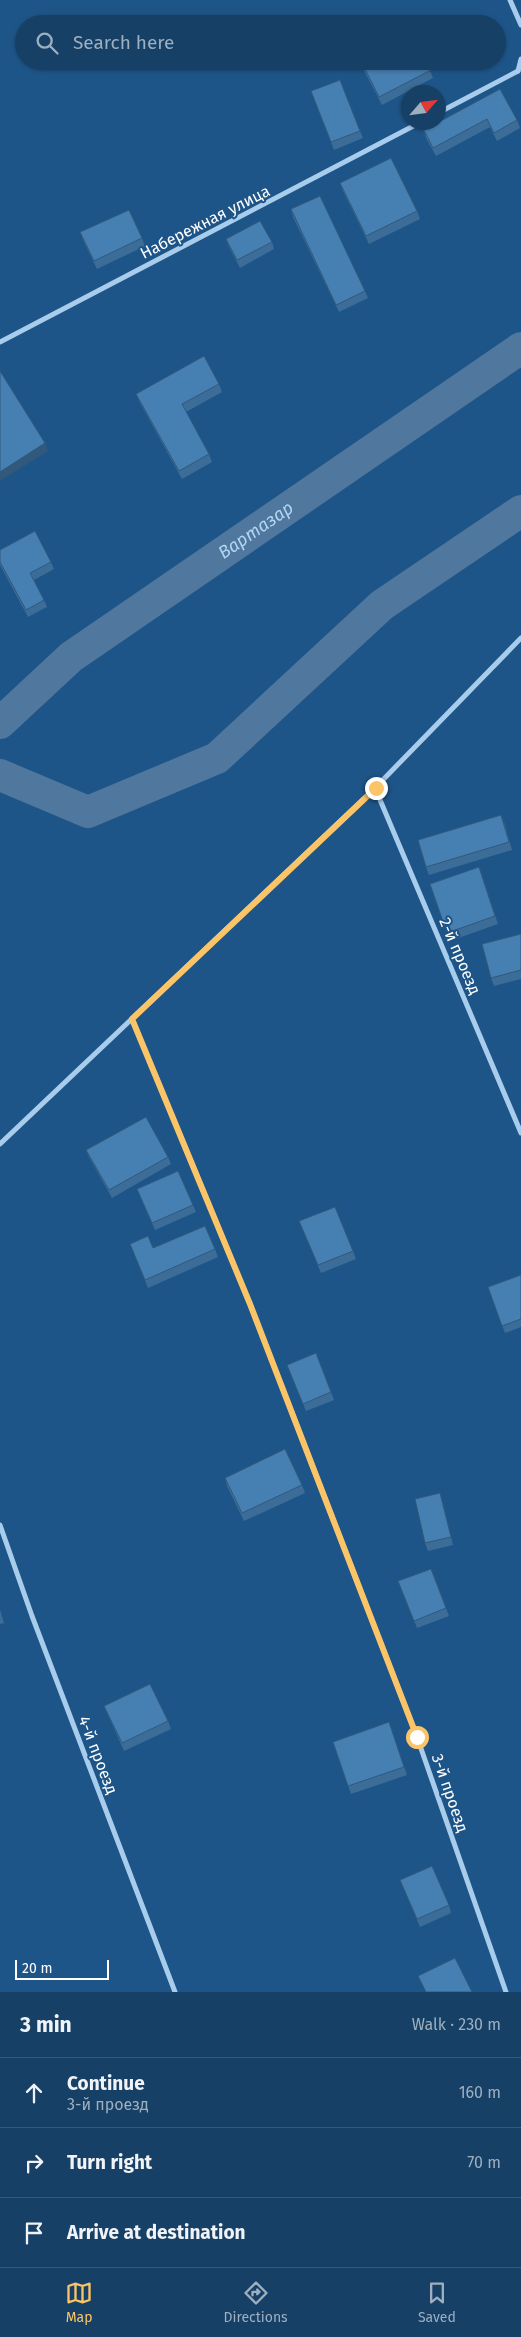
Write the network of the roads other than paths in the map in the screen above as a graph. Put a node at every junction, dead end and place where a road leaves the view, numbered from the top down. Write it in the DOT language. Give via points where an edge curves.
graph roads {
  1 [pos="510,0"];
  2 [pos="521,25"];
  3 [pos="521,59"];
  4 [pos="519,74"];
  5 [pos="446,109"];
  6 [pos="406,130"];
  7 [pos="0,342"];
  8 [pos="521,638"];
  9 [pos="376,788"];
  10 [pos="132,1019"];
  11 [pos="521,1133"];
  12 [pos="0,1144"];
  13 [pos="0,1526"];
  14 [pos="174,1992"];
  15 [pos="506,1992"];
  1 -- 2 [label="street"];
  3 -- 4 [label="street"];
  4 -- 5 [label="street"];
  6 -- 7 [label="street, Набережная улица"];
  8 -- 9 [label="street"];
  9 -- 10 [label="street"];
  9 -- 11 [label="street, 2-й проезд"];
  10 -- 12 [label="street"];
  10 -- 15 [label="street, 3-й проезд" via="250,1304 417,1737"];
  13 -- 14 [label="street, 4-й проезд"];
}
